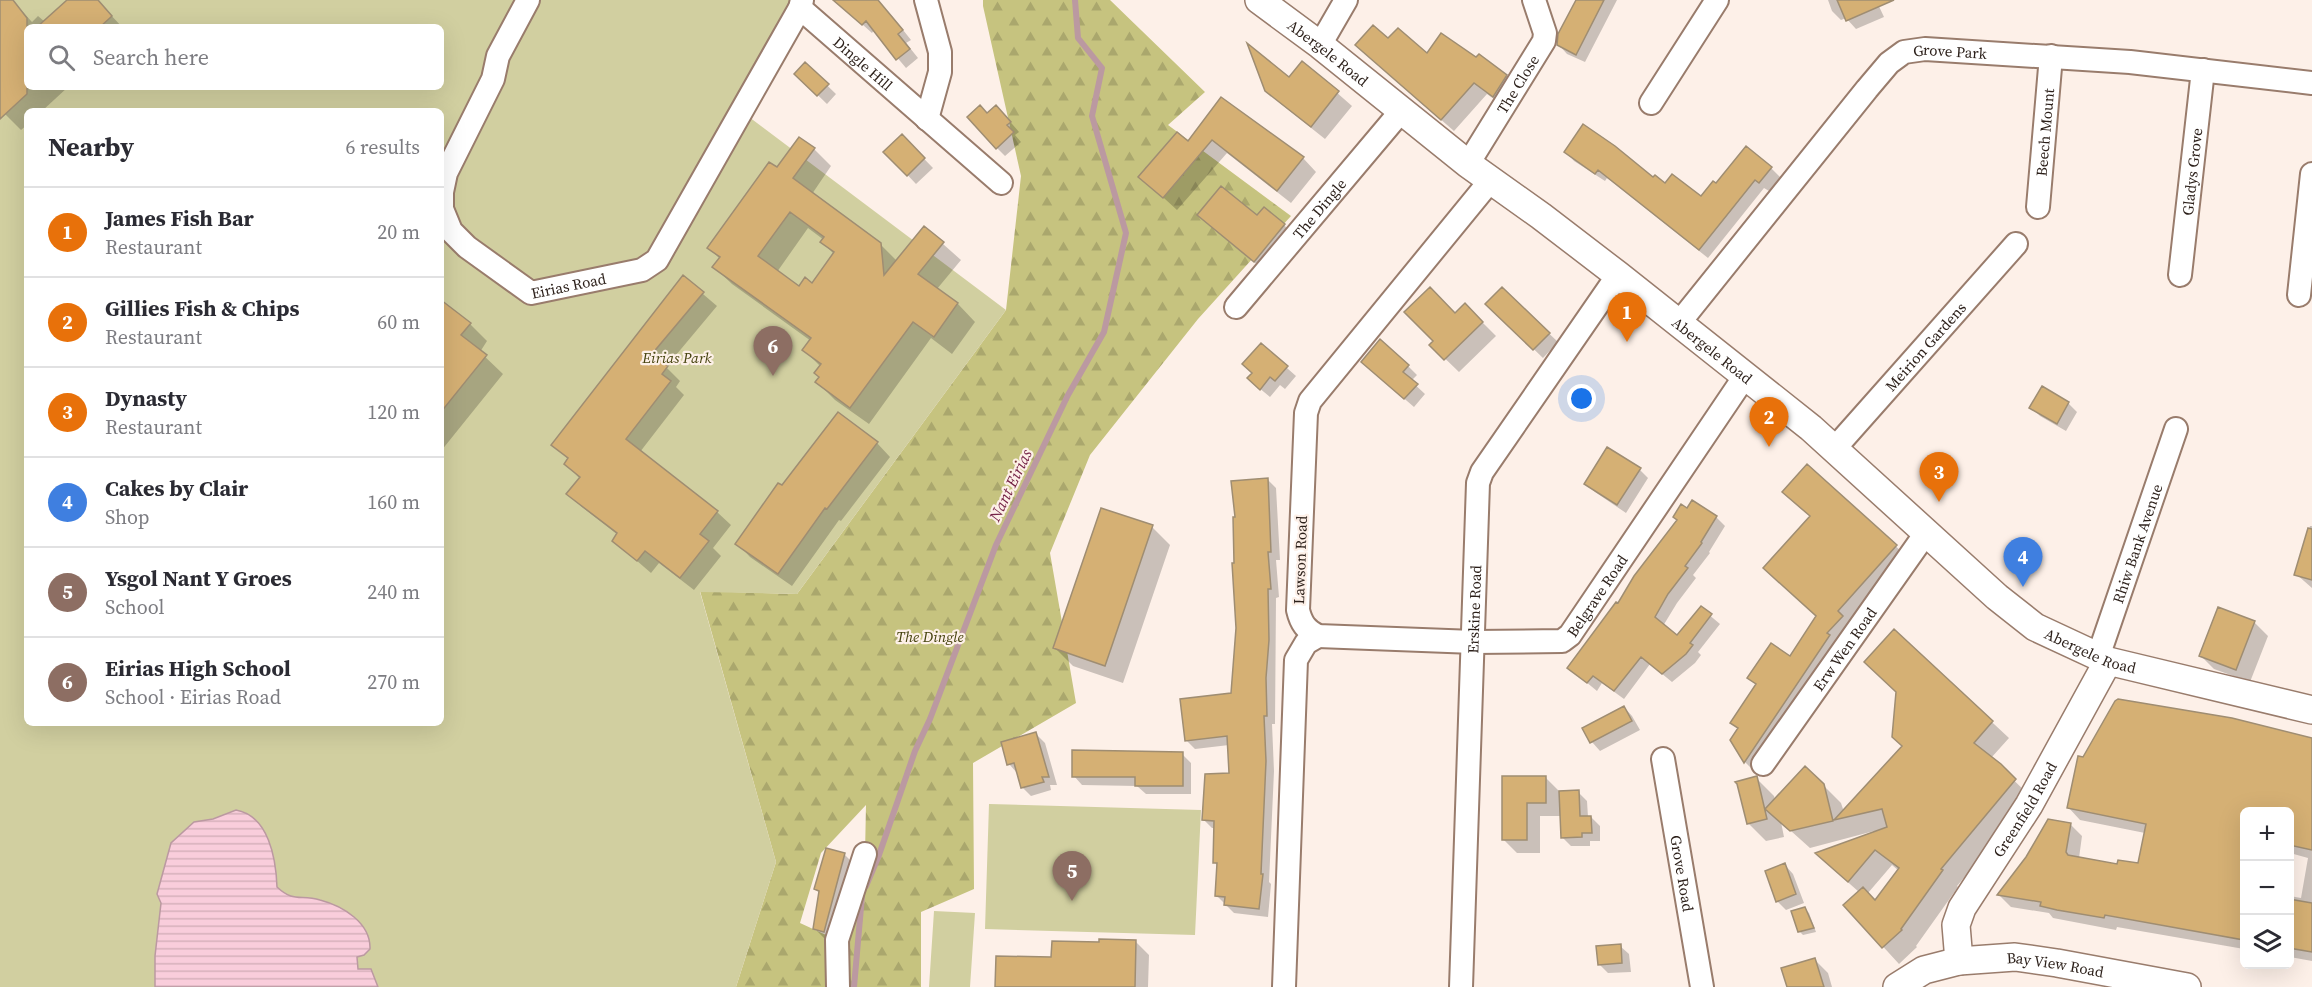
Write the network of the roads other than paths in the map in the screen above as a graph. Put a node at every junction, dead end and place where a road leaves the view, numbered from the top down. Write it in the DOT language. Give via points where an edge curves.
graph roads {
  1 [pos="528,0"];
  2 [pos="926,0"];
  3 [pos="1259,0"];
  4 [pos="1346,0"];
  5 [pos="1534,0"];
  6 [pos="1717,0"];
  7 [pos="801,4"];
  8 [pos="1320,45"];
  9 [pos="2051,56"];
  10 [pos="2203,70"];
  11 [pos="2312,83"];
  12 [pos="1651,103"];
  13 [pos="1402,110"];
  14 [pos="927,118"];
  15 [pos="1468,164"];
  16 [pos="2312,174"];
  17 [pos="1490,180"];
  18 [pos="444,182"];
  19 [pos="1001,183"];
  20 [pos="2038,207"];
  21 [pos="444,214"];
  22 [pos="2016,244"];
  23 [pos="2180,275"];
  24 [pos="1618,276"];
  25 [pos="2299,295"];
  26 [pos="1236,307"];
  27 [pos="1679,323"];
  28 [pos="1745,376"];
  29 [pos="2176,429"];
  30 [pos="1835,448"];
  31 [pos="1926,533"];
  32 [pos="1318,636"];
  33 [pos="1474,642"];
  34 [pos="2103,659"];
  35 [pos="2312,710"];
  36 [pos="1663,759"];
  37 [pos="1763,764"];
  38 [pos="865,854"];
  39 [pos="1959,961"];
  40 [pos="838,987"];
  41 [pos="1284,987"];
  42 [pos="1461,987"];
  43 [pos="1702,987"];
  44 [pos="1897,987"];
  45 [pos="2187,987"];
  1 -- 18 [label="street, Eirias Road" via="498,56 493,79"];
  2 -- 14 [label="street" via="940,52 940,72"];
  3 -- 8 [label="main road, Abergele Road"];
  4 -- 8 [label="street"];
  5 -- 15 [label="street, The Close" via="1544,41"];
  6 -- 12 [label="street"];
  7 -- 14 [label="street, Dingle Hill"];
  7 -- 21 [label="street, Eirias Road" via="657,260 642,270 531,293 467,248 451,231"];
  8 -- 13 [label="main road, Abergele Road"];
  9 -- 10 [label="street, Grove Park"];
  9 -- 20 [label="street, Beech Mount"];
  9 -- 27 [label="street, Grove Park" via="1904,52 1867,89"];
  10 -- 11 [label="street, Grove Park"];
  10 -- 23 [label="street, Gladys Grove"];
  13 -- 15 [label="main road, Abergele Road"];
  13 -- 26 [label="street, The Dingle"];
  14 -- 19 [label="street, Dingle Hill"];
  15 -- 17 [label="main road, Abergele Road"];
  16 -- 25 [label="street"];
  17 -- 24 [label="main road, Abergele Road"];
  17 -- 32 [label="street, Lawson Road" via="1310,401 1306,413 1298,610 1307,630"];
  22 -- 30 [label="street, Meirion Gardens"];
  24 -- 27 [label="main road, Abergele Road"];
  24 -- 33 [label="street, Erskine Road" via="1482,472 1478,483"];
  27 -- 28 [label="main road, Abergele Road"];
  28 -- 30 [label="main road, Abergele Road"];
  28 -- 33 [label="street, Belgrave Road" via="1570,635 1557,642"];
  29 -- 34 [label="street, Rhiw Bank Avenue"];
  30 -- 31 [label="main road, Abergele Road"];
  31 -- 34 [label="main road, Abergele Road" via="2035,627"];
  31 -- 37 [label="street, Erw Wen Road"];
  32 -- 33 [label="street, Belgrave Road"];
  32 -- 41 [label="street" via="1306,644 1296,660"];
  33 -- 42 [label="street, Erskine Road"];
  34 -- 35 [label="main road, Abergele Road"];
  34 -- 39 [label="main road, Greenfield Road" via="2029,806 1962,908 1956,925"];
  36 -- 43 [label="street, Grove Road"];
  38 -- 40 [label="street" via="837,940"];
  39 -- 44 [label="main road, Bay View Road" via="1924,970"];
  39 -- 45 [label="main road, Bay View Road" via="2025,959"];
}
